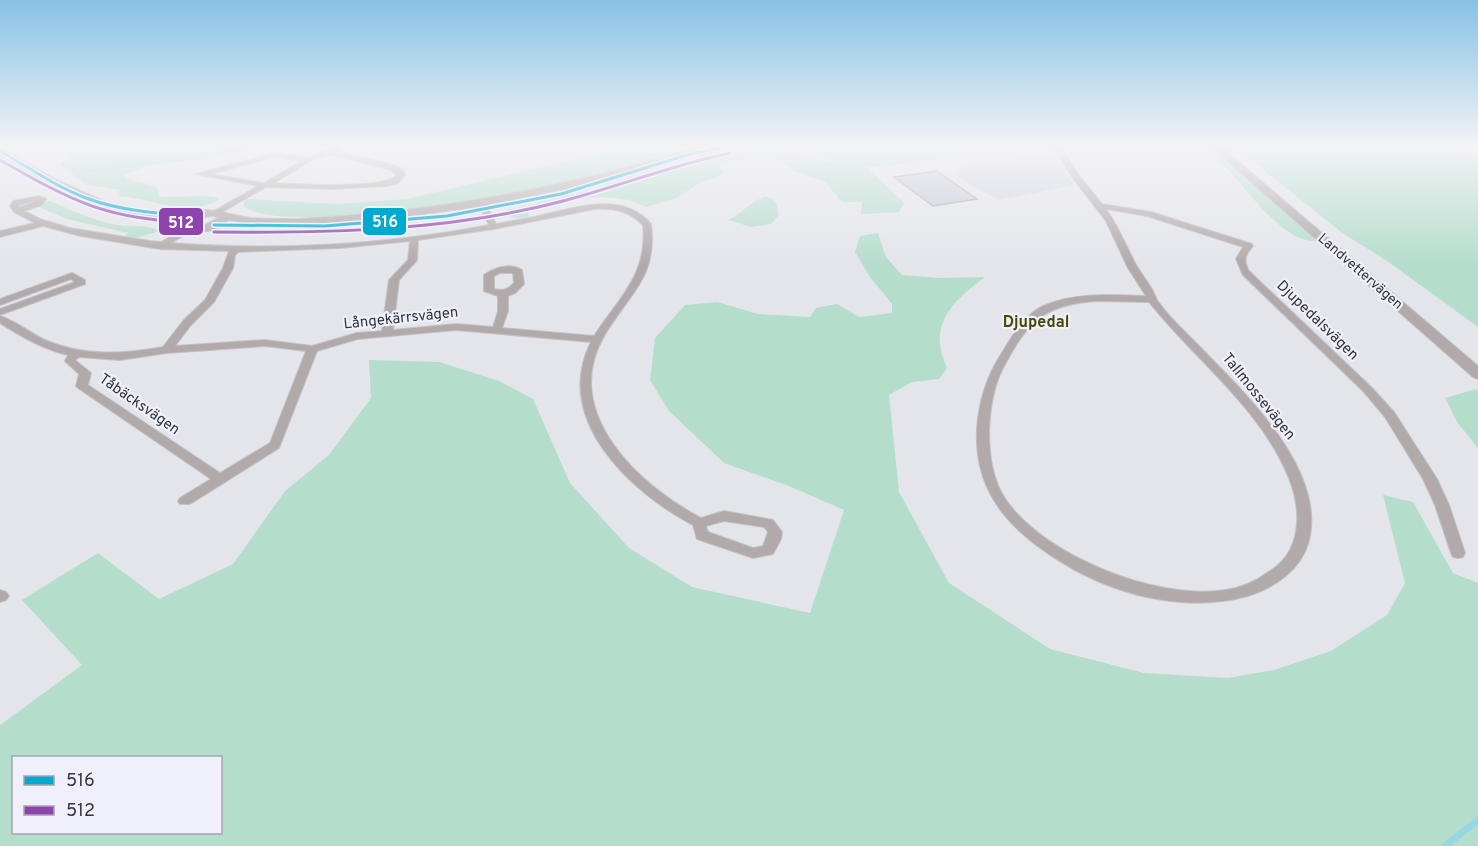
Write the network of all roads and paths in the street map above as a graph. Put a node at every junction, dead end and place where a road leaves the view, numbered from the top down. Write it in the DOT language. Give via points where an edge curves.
graph roads {
  1 [pos="61,185"];
  2 [pos="264,185"];
  3 [pos="281,185"];
  4 [pos="361,185"];
  5 [pos="588,185"];
  6 [pos="1083,185"];
  7 [pos="1262,185"];
  8 [pos="102,203"];
  9 [pos="1100,206"];
  10 [pos="483,207"];
  11 [pos="17,210"];
  12 [pos="196,215"];
  13 [pos="220,215"];
  14 [pos="43,223"];
  15 [pos="214,225"];
  16 [pos="185,227"];
  17 [pos="494,227"];
  18 [pos="0,234"];
  19 [pos="414,238"];
  20 [pos="160,246"];
  21 [pos="235,250"];
  22 [pos="503,294"];
  23 [pos="1151,299"];
  24 [pos="0,302"];
  25 [pos="0,312"];
  26 [pos="0,319"];
  27 [pos="497,329"];
  28 [pos="387,333"];
  29 [pos="597,339"];
  30 [pos="312,349"];
  31 [pos="167,350"];
  32 [pos="75,355"];
  33 [pos="1478,374"];
  34 [pos="219,479"];
  35 [pos="185,501"];
  36 [pos="700,523"];
  37 [pos="1458,553"];
  1 -- 8 [label="street"];
  2 -- 13 [label="street"];
  3 -- 4 [label="street"];
  5 -- 10 [label="street"];
  6 -- 9 [label="street, Tallmossevägen"];
  7 -- 33 [label="street, Landvettervägen"];
  8 -- 12 [label="street" via="156,213"];
  8 -- 16 [label="street"];
  9 -- 23 [label="street, Tallmossevägen"];
  9 -- 37 [label="street, Djupedalsvägen" via="1148,214 1249,246 1240,255 1246,273 1390,415 1430,480"];
  10 -- 13 [label="street" via="324,221 270,222"];
  10 -- 15 [label="street" via="447,216 345,225"];
  10 -- 17 [label="street"];
  11 -- 14 [label="street"];
  12 -- 13 [label="street"];
  12 -- 16 [label="street" via="183,221"];
  13 -- 15 [label="street" via="223,221"];
  14 -- 18 [label="street"];
  14 -- 20 [label="street"];
  15 -- 16 [label="street"];
  16 -- 20 [label="street"];
  17 -- 19 [label="street"];
  17 -- 29 [label="street" via="603,206 626,209 643,220 649,232 645,265"];
  19 -- 21 [label="street"];
  19 -- 28 [label="street" via="414,261 394,280"];
  20 -- 21 [label="street"];
  21 -- 31 [label="street" via="209,302"];
  22 -- 27 [label="street"];
  23 -- 23 [label="street, Tallmossevägen" via="1252,411 1281,451 1298,487 1304,522 1299,555 1257,589 1211,598 1185,596 1127,585 1096,574 1053,551 1029,532 1004,508 993,488 982,429 987,397 992,379 1026,325 1046,308 1069,302"];
  24 -- 25 [label="street" via="72,276 82,282"];
  26 -- 32 [label="street" via="39,343"];
  27 -- 28 [label="street, Långekärrsvägen" via="456,327"];
  27 -- 29 [label="street, Långekärrsvägen"];
  28 -- 30 [label="street, Långekärrsvägen" via="357,336"];
  29 -- 36 [label="street" via="587,368 587,392 593,417 610,450 637,483"];
  30 -- 31 [label="street, Långekärrsvägen" via="265,343"];
  30 -- 34 [label="street" via="275,445"];
  31 -- 32 [label="street, Långekärrsvägen" via="106,357"];
  32 -- 34 [label="street, Tåbäcksvägen" via="70,362 85,373 82,386"];
  34 -- 35 [label="street"];
  36 -- 36 [label="street" via="724,516 762,521 776,531 768,550 753,552 702,535"];
}
